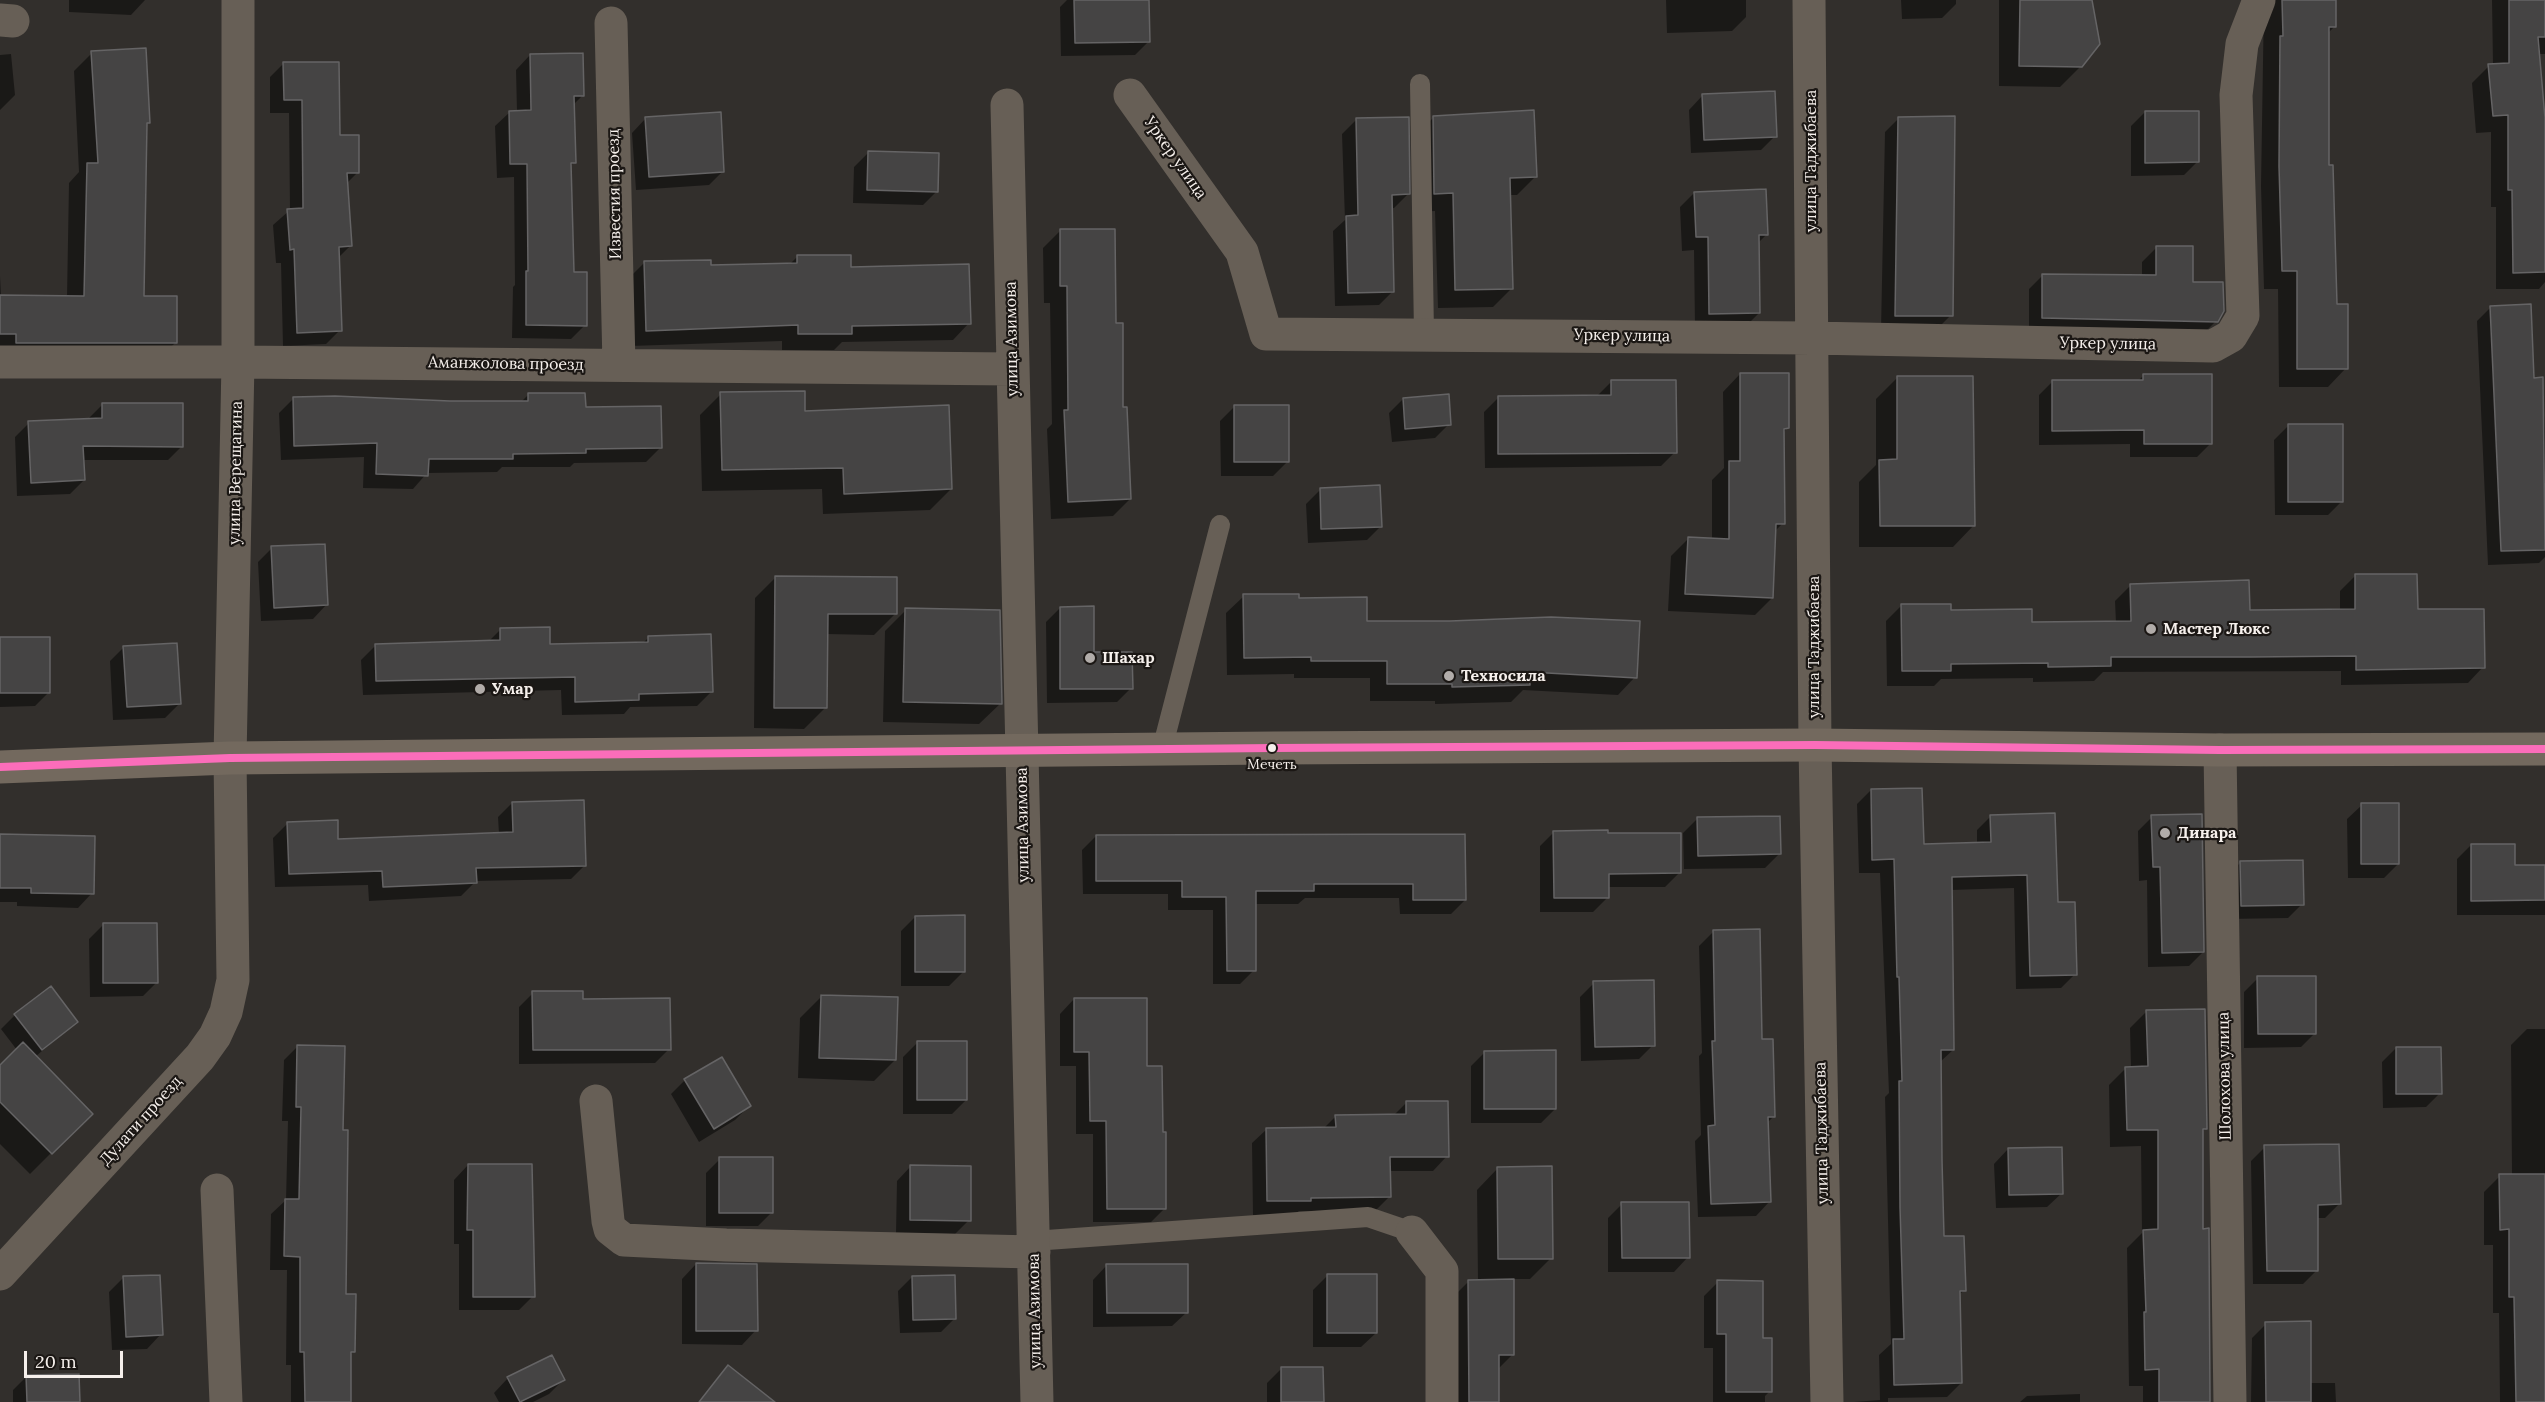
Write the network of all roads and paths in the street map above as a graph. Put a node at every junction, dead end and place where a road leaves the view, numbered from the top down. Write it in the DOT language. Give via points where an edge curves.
graph roads {
  1 [pos="238,0"];
  2 [pos="1809,0"];
  3 [pos="2259,0"];
  4 [pos="611,22"];
  5 [pos="1420,84"];
  6 [pos="1130,95"];
  7 [pos="1007,105"];
  8 [pos="1424,334"];
  9 [pos="1812,338"];
  10 [pos="0,362"];
  11 [pos="238,362"];
  12 [pos="619,365"];
  13 [pos="1013,369"];
  14 [pos="1220,525"];
  15 [pos="1815,746"];
  16 [pos="2545,748"];
  17 [pos="1162,749"];
  18 [pos="2220,750"];
  19 [pos="1022,751"];
  20 [pos="231,758"];
  21 [pos="0,767"];
  22 [pos="232,945"];
  23 [pos="596,1101"];
  24 [pos="217,1190"];
  25 [pos="1412,1232"];
  26 [pos="1034,1246"];
  27 [pos="0,1274"];
  28 [pos="226,1402"];
  29 [pos="1037,1402"];
  30 [pos="1442,1402"];
  31 [pos="1827,1402"];
  32 [pos="2230,1402"];
  1 -- 11 [label="street, улица Верещагина"];
  2 -- 9 [label="street, улица Таджибаева"];
  3 -- 9 [label="street, Уркер улица" via="2242,45 2236,95 2243,316 2231,336 2213,346"];
  4 -- 12 [label="street, Известия проезд"];
  5 -- 8 [label="lane"];
  6 -- 8 [label="street, Уркер улица" via="1242,252 1266,334"];
  7 -- 13 [label="street, улица Азимова"];
  8 -- 9 [label="street, Уркер улица"];
  9 -- 15 [label="street, улица Таджибаева"];
  10 -- 11 [label="street, Аманжолова проезд"];
  11 -- 12 [label="street, Аманжолова проезд"];
  11 -- 20 [label="street, улица Верещагина"];
  12 -- 13 [label="street, Аманжолова проезд"];
  13 -- 19 [label="street, улица Азимова"];
  14 -- 17 [label="lane"];
  15 -- 17 [label="main road"];
  15 -- 18 [label="main road"];
  15 -- 31 [label="street, улица Таджибаева"];
  16 -- 18 [label="main road"];
  17 -- 19 [label="main road"];
  18 -- 32 [label="street, Шолохова улица"];
  19 -- 20 [label="main road"];
  19 -- 26 [label="street, улица Азимова"];
  20 -- 21 [label="main road"];
  20 -- 22 [label="street, улица Верещагина"];
  22 -- 27 [label="street, Дулати проезд" via="232,980 226,1012 215,1036"];
  23 -- 26 [label="street" via="608,1221 610,1229 624,1240 726,1245"];
  24 -- 28 [label="street"];
  25 -- 26 [label="lane" via="1368,1217"];
  25 -- 30 [label="street" via="1442,1271"];
  26 -- 29 [label="street, улица Азимова"];
}
